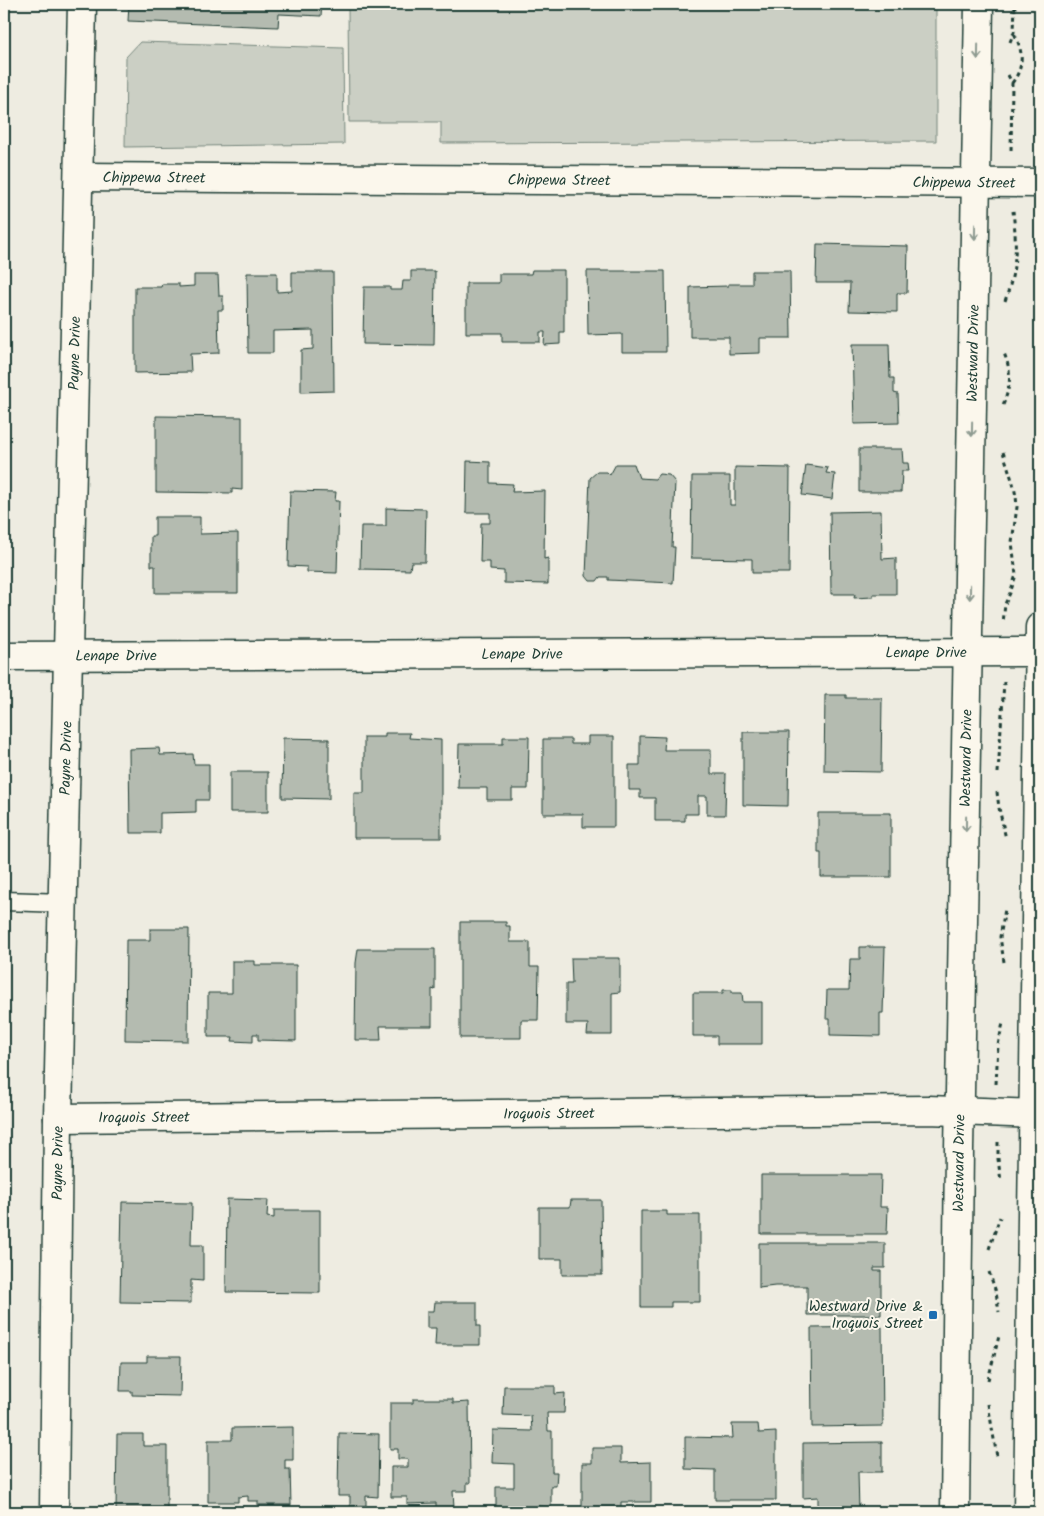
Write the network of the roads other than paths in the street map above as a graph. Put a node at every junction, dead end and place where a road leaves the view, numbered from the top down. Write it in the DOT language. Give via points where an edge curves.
graph roads {
  1 [pos="82,4"];
  2 [pos="979,4"];
  3 [pos="79,177"];
  4 [pos="976,183"];
  5 [pos="1040,183"];
  6 [pos="1040,627"];
  7 [pos="969,652"];
  8 [pos="1040,652"];
  9 [pos="4,656"];
  10 [pos="68,656"];
  11 [pos="4,901"];
  12 [pos="63,902"];
  13 [pos="961,1111"];
  14 [pos="1036,1114"];
  15 [pos="58,1118"];
  16 [pos="54,1512"];
  17 [pos="955,1512"];
  18 [pos="1028,1512"];
  1 -- 3 [label="street, Payne Drive"];
  2 -- 4 [label="street, Westward Drive, one-way"];
  3 -- 4 [label="street, Chippewa Street"];
  3 -- 10 [label="street, Payne Drive"];
  4 -- 5 [label="street, Chippewa Street"];
  4 -- 7 [label="street, Westward Drive, one-way"];
  6 -- 8 [label="street"];
  7 -- 8 [label="street, Lenape Drive"];
  7 -- 10 [label="street, Lenape Drive"];
  7 -- 13 [label="street, Westward Drive, one-way"];
  8 -- 14 [label="street"];
  9 -- 10 [label="street, Lenape Drive"];
  10 -- 12 [label="street, Payne Drive"];
  11 -- 12 [label="lane"];
  12 -- 15 [label="street, Payne Drive"];
  13 -- 14 [label="street, Iroquois Street"];
  13 -- 15 [label="street, Iroquois Street"];
  13 -- 17 [label="street, Westward Drive"];
  14 -- 18 [label="street"];
  15 -- 16 [label="street, Payne Drive"];
}
